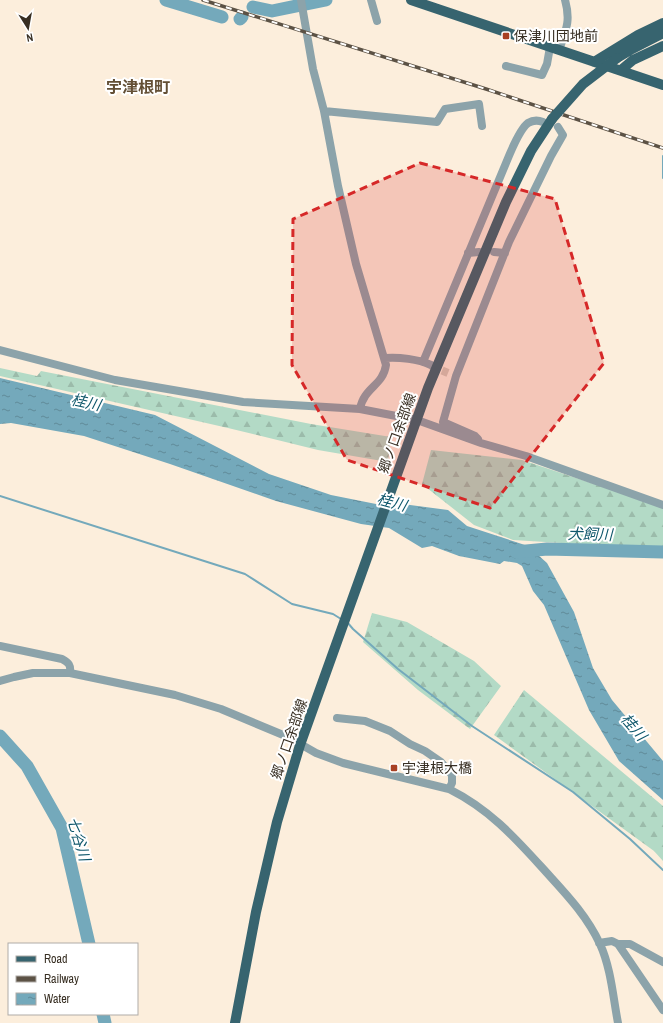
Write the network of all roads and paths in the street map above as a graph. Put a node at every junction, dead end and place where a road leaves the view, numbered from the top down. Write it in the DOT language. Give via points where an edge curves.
graph roads {
  1 [pos="371,0"];
  2 [pos="411,0"];
  3 [pos="565,0"];
  4 [pos="302,3"];
  5 [pos="377,21"];
  6 [pos="663,23"];
  7 [pos="663,33"];
  8 [pos="663,46"];
  9 [pos="555,49"];
  10 [pos="594,62"];
  11 [pos="506,66"];
  12 [pos="621,70"];
  13 [pos="663,85"];
  14 [pos="324,111"];
  15 [pos="551,123"];
  16 [pos="482,126"];
  17 [pos="479,252"];
  18 [pos="494,252"];
  19 [pos="468,253"];
  20 [pos="505,253"];
  21 [pos="0,350"];
  22 [pos="385,358"];
  23 [pos="448,372"];
  24 [pos="456,376"];
  25 [pos="360,409"];
  26 [pos="417,420"];
  27 [pos="481,443"];
  28 [pos="663,505"];
  29 [pos="0,646"];
  30 [pos="70,673"];
  31 [pos="0,681"];
  32 [pos="336,718"];
  33 [pos="300,745"];
  34 [pos="449,790"];
  35 [pos="600,943"];
  36 [pos="618,944"];
  37 [pos="663,962"];
  38 [pos="663,1010"];
  39 [pos="235,1023"];
  40 [pos="618,1023"];
  1 -- 5 [label="street"];
  2 -- 9 [label="main road"];
  3 -- 9 [label="street" via="568,22"];
  4 -- 14 [label="street" via="312,69"];
  6 -- 10 [label="main road" via="638,34"];
  7 -- 15 [label="main road, 郷ノ口余部線, bridge" via="617,58 583,84"];
  8 -- 12 [label="main road" via="633,60"];
  9 -- 10 [label="main road"];
  9 -- 11 [label="street" via="542,75"];
  10 -- 12 [label="main road"];
  12 -- 13 [label="main road"];
  14 -- 16 [label="street" via="437,122 445,109 478,104"];
  14 -- 22 [label="street" via="356,264"];
  15 -- 19 [label="street" via="537,120 527,123 518,137"];
  15 -- 20 [label="street" via="563,135"];
  15 -- 26 [label="main road, 郷ノ口余部線" via="531,151 506,202"];
  17 -- 19 [label="street"];
  18 -- 20 [label="street"];
  19 -- 22 [label="street" via="427,364"];
  20 -- 24 [label="street"];
  21 -- 25 [label="street" via="115,380 243,402"];
  22 -- 25 [label="street" via="385,371 366,392"];
  23 -- 24 [label="street"];
  24 -- 27 [label="street" via="444,422 475,436"];
  25 -- 26 [label="street"];
  26 -- 27 [label="street"];
  26 -- 33 [label="main road, 郷ノ口余部線"];
  27 -- 28 [label="street" via="526,456"];
  29 -- 30 [label="street" via="62,659 71,667"];
  30 -- 31 [label="street" via="33,673"];
  30 -- 33 [label="street" via="175,695 221,709 288,737"];
  32 -- 34 [label="street" via="365,721 390,731 425,751 441,762 452,775"];
  33 -- 34 [label="street" via="343,763"];
  33 -- 39 [label="main road, 郷ノ口余部線" via="275,829"];
  34 -- 35 [label="street" via="478,806 509,832 582,912"];
  35 -- 36 [label="street" via="612,941"];
  35 -- 40 [label="street" via="608,968"];
  36 -- 37 [label="street" via="630,944"];
  36 -- 38 [label="street"];
}
